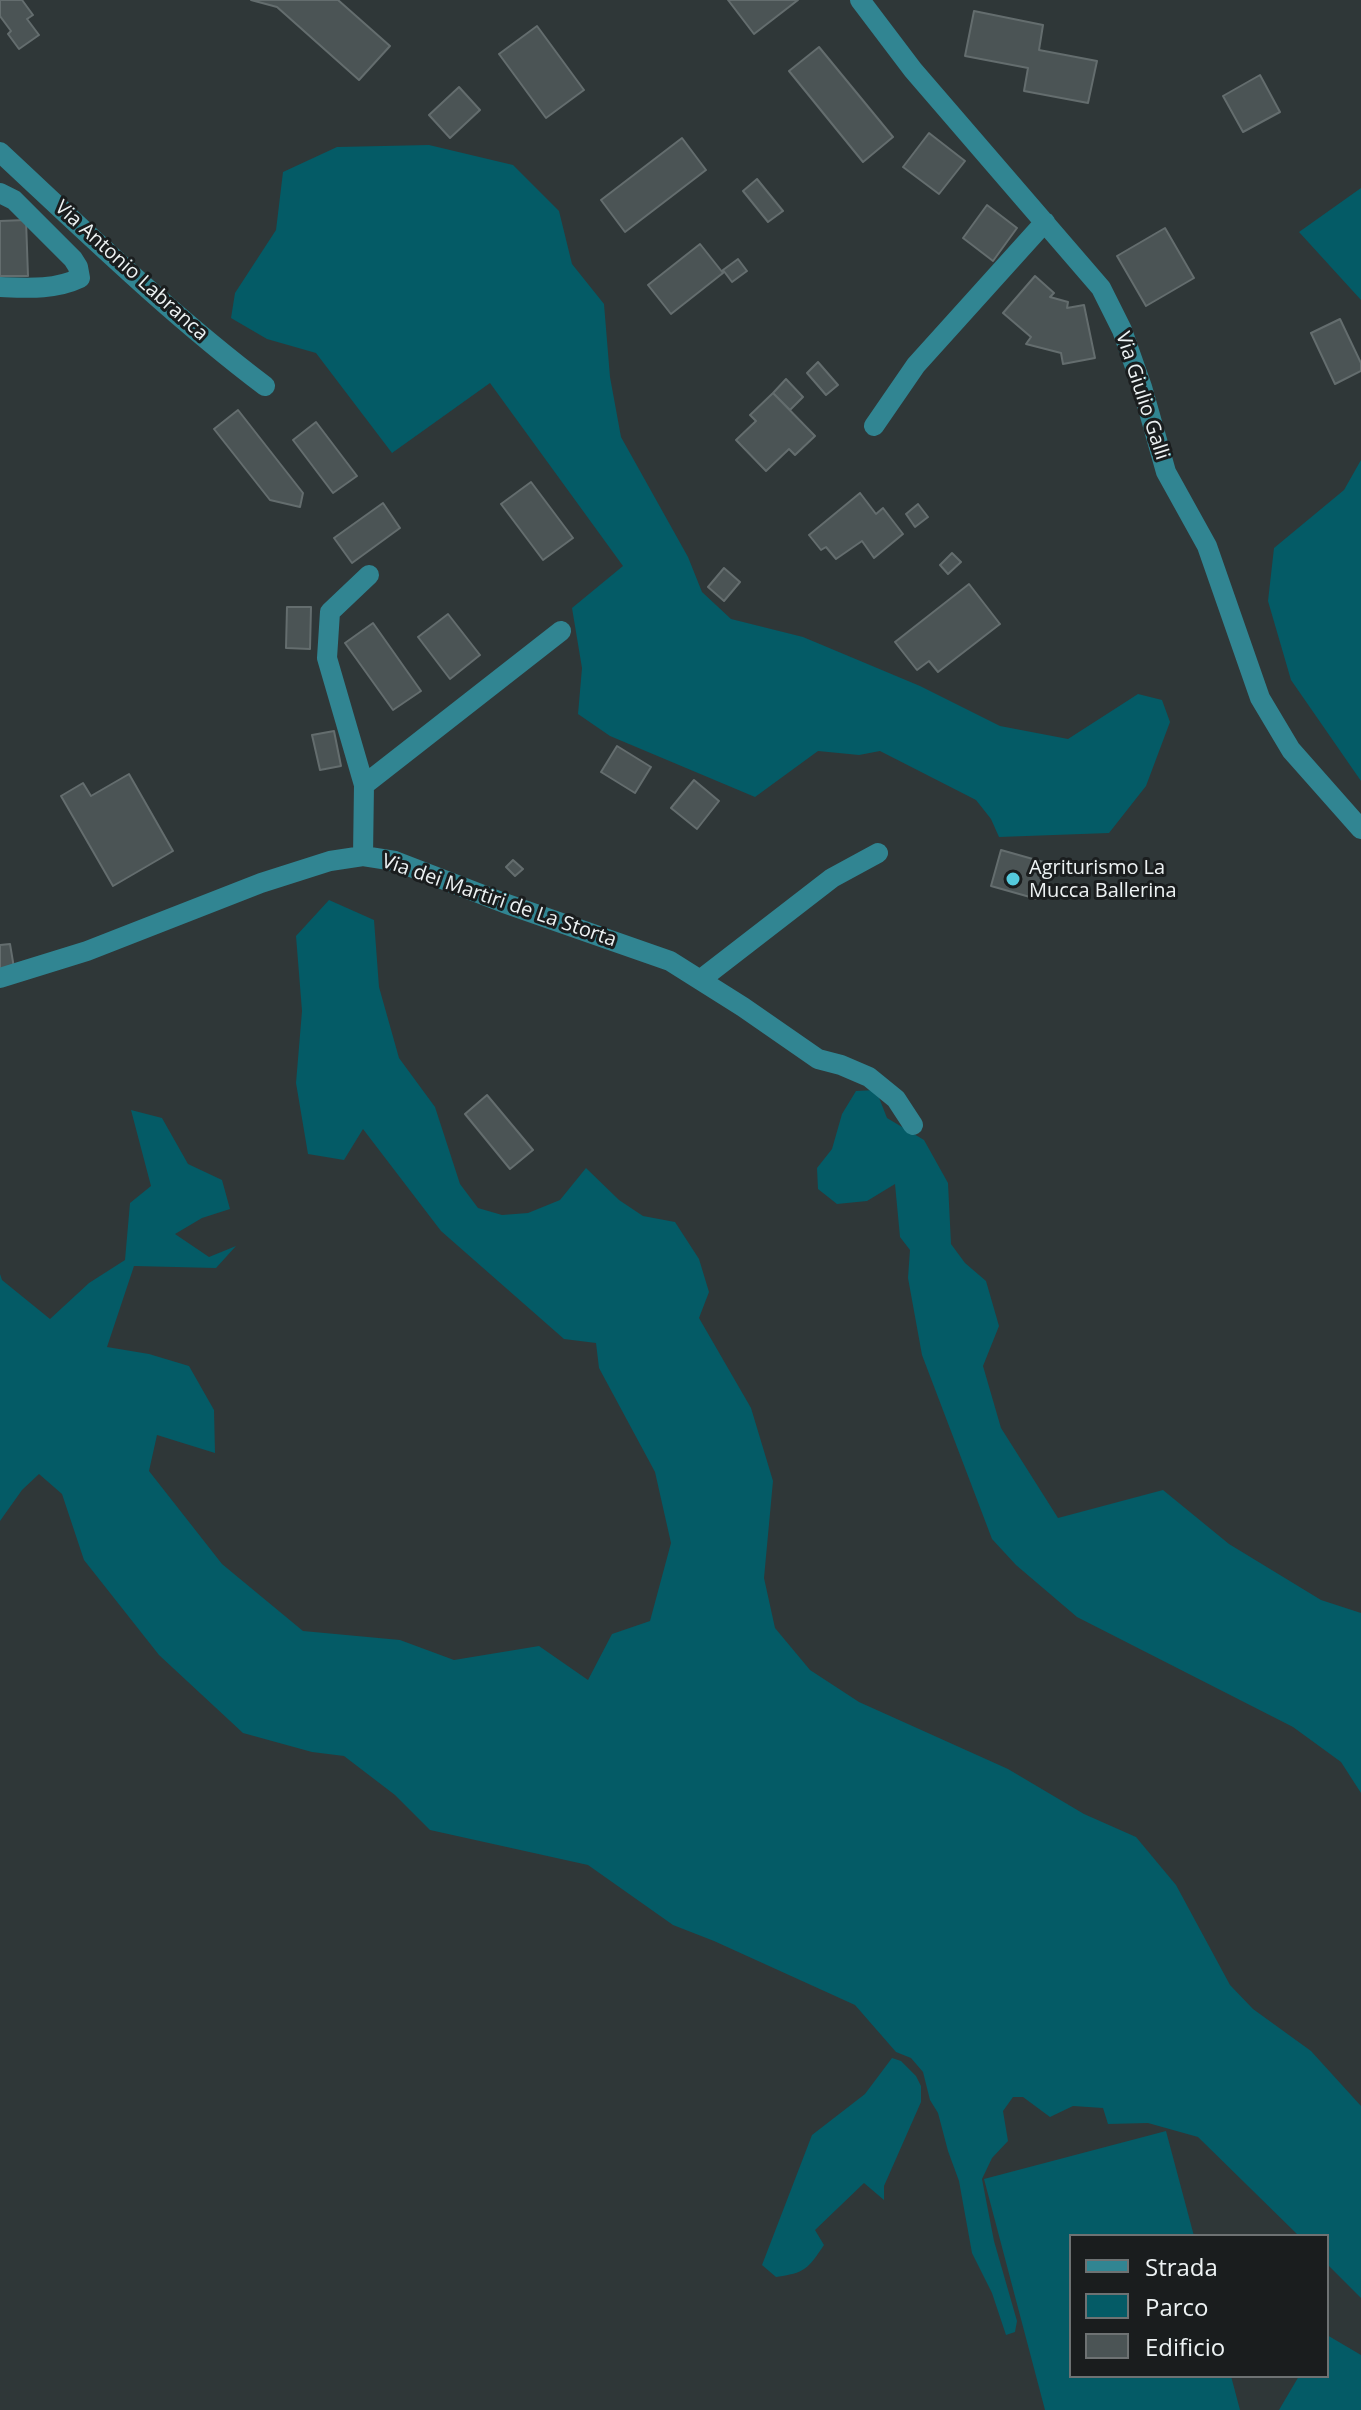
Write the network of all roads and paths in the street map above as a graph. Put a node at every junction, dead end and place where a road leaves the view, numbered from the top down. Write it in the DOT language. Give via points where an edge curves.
graph roads {
  1 [pos="860,0"];
  2 [pos="0,152"];
  3 [pos="0,193"];
  4 [pos="1045,222"];
  5 [pos="0,287"];
  6 [pos="265,386"];
  7 [pos="874,426"];
  8 [pos="369,575"];
  9 [pos="561,631"];
  10 [pos="364,785"];
  11 [pos="1361,829"];
  12 [pos="878,853"];
  13 [pos="363,856"];
  14 [pos="0,978"];
  15 [pos="700,980"];
  16 [pos="913,1125"];
  1 -- 4 [label="street, Via Giulio Galli" via="913,70"];
  2 -- 6 [label="street, Via Antonio Labranca" via="115,260"];
  3 -- 5 [label="street" via="14,200 73,259 80,278 36,288"];
  4 -- 7 [label="street" via="916,365"];
  4 -- 11 [label="street, Via Giulio Galli" via="1090,273 1116,316 1166,472 1207,546 1260,698 1291,750"];
  8 -- 10 [label="street" via="330,612 327,658"];
  9 -- 10 [label="street"];
  10 -- 13 [label="street"];
  12 -- 15 [label="street" via="832,878"];
  13 -- 14 [label="street, Via dei Martiri de La Storta" via="261,883 87,951"];
  13 -- 15 [label="street, Via dei Martiri de La Storta" via="395,861 670,961"];
  15 -- 16 [label="street, Via dei Martiri de La Storta" via="818,1059 869,1077 896,1099"];
}
